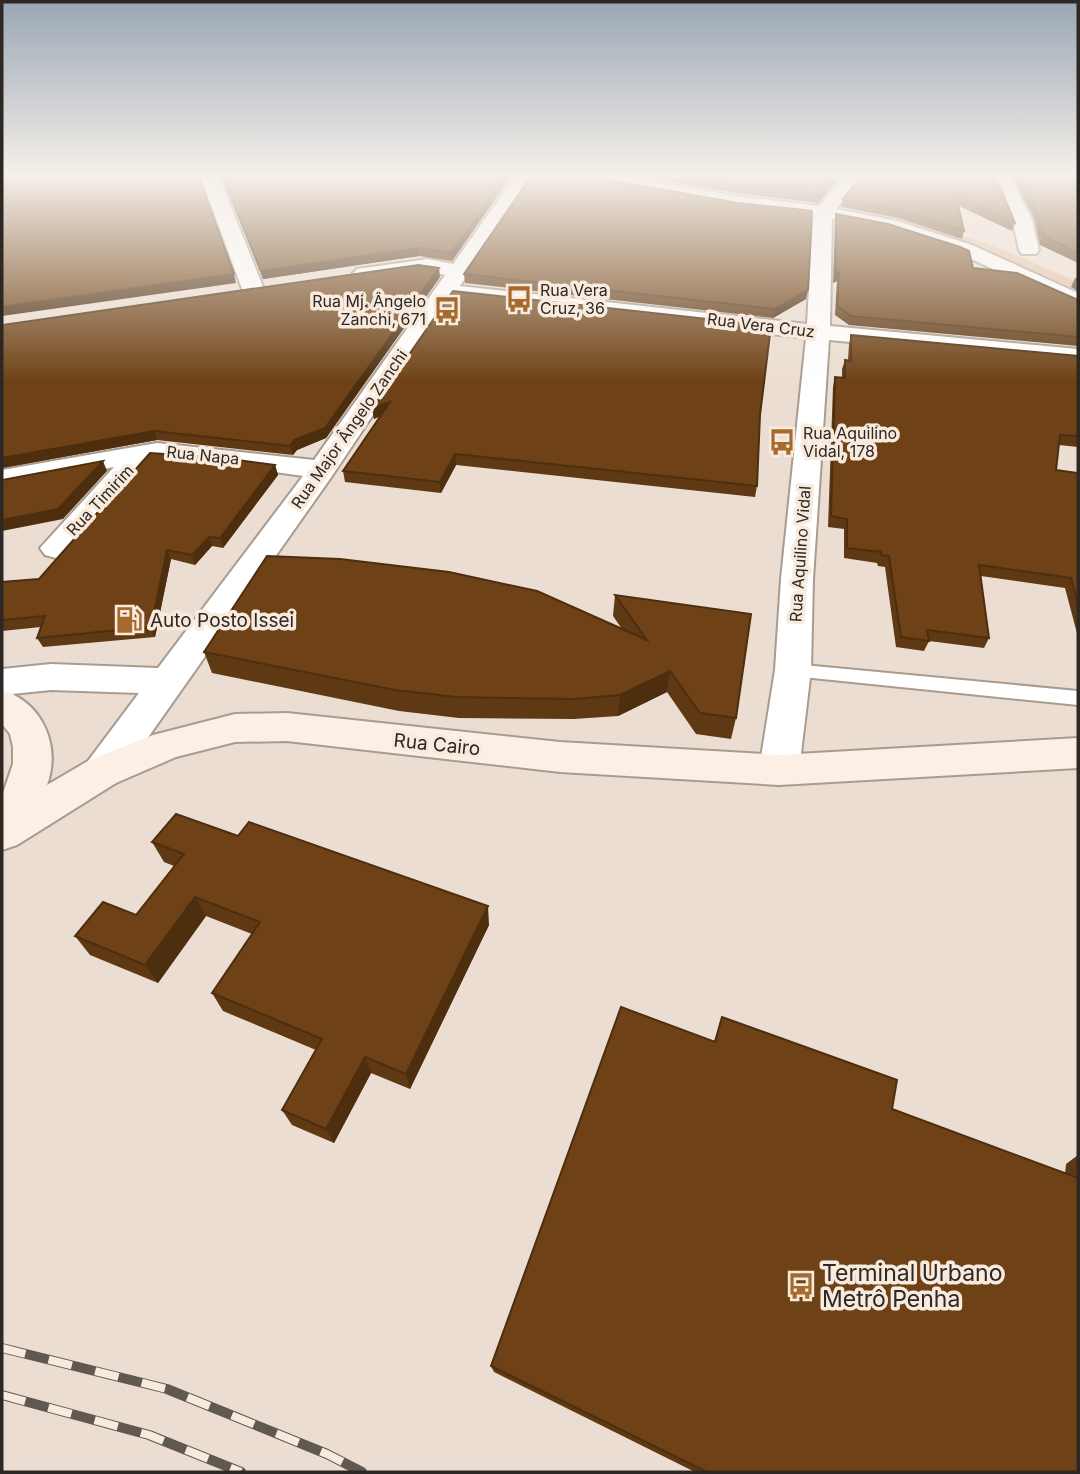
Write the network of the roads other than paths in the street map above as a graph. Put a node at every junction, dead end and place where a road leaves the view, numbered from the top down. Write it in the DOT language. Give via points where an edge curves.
graph roads {
  1 [pos="236,244"];
  2 [pos="475,244"];
  3 [pos="825,244"];
  4 [pos="947,244"];
  5 [pos="1013,244"];
  6 [pos="1028,244"];
  7 [pos="1029,250"];
  8 [pos="1047,258"];
  9 [pos="342,276"];
  10 [pos="451,281"];
  11 [pos="279,285"];
  12 [pos="253,289"];
  13 [pos="226,293"];
  14 [pos="1078,301"];
  15 [pos="818,332"];
  16 [pos="1078,356"];
  17 [pos="144,452"];
  18 [pos="322,470"];
  19 [pos="2,479"];
  20 [pos="56,548"];
  21 [pos="793,670"];
  22 [pos="171,681"];
  23 [pos="2,682"];
  24 [pos="1078,698"];
  25 [pos="2,704"];
  26 [pos="1078,753"];
  27 [pos="779,770"];
  28 [pos="102,772"];
  29 [pos="2,831"];
  1 -- 12 [label="street"];
  2 -- 10 [label="street, Rua Major Ângelo Zanchi"];
  3 -- 15 [label="street, Rua Aquilino Vidal"];
  4 -- 14 [label="street"];
  5 -- 7 [label="street"];
  6 -- 7 [label="street"];
  7 -- 8 [label="street"];
  9 -- 10 [label="street, Rua Vera Cruz" via="428,265"];
  10 -- 15 [label="street, Rua Vera Cruz"];
  10 -- 18 [label="street, Rua Major Ângelo Zanchi"];
  11 -- 12 [label="street"];
  12 -- 13 [label="street"];
  15 -- 16 [label="street, Rua Vera Cruz"];
  15 -- 21 [label="street, Rua Aquilino Vidal"];
  17 -- 18 [label="street, Rua Napa" via="175,451"];
  17 -- 19 [label="street, Rua Napa"];
  17 -- 20 [label="street, Rua Timirim"];
  18 -- 22 [label="street, Rua Major Ângelo Zanchi"];
  21 -- 24 [label="lane"];
  21 -- 27 [label="street, Rua Aquilino Vidal"];
  22 -- 23 [label="street" via="51,677"];
  22 -- 28 [label="street, Rua Major Ângelo Zanchi"];
  25 -- 29 [label="street" via="24,723 34,746 33,774"];
  26 -- 27 [label="street, Rua Cairo"];
  27 -- 28 [label="street, Rua Cairo" via="560,757 287,727 235,728 167,746"];
  28 -- 29 [label="street, Rua Major Ângelo Zanchi"];
}
